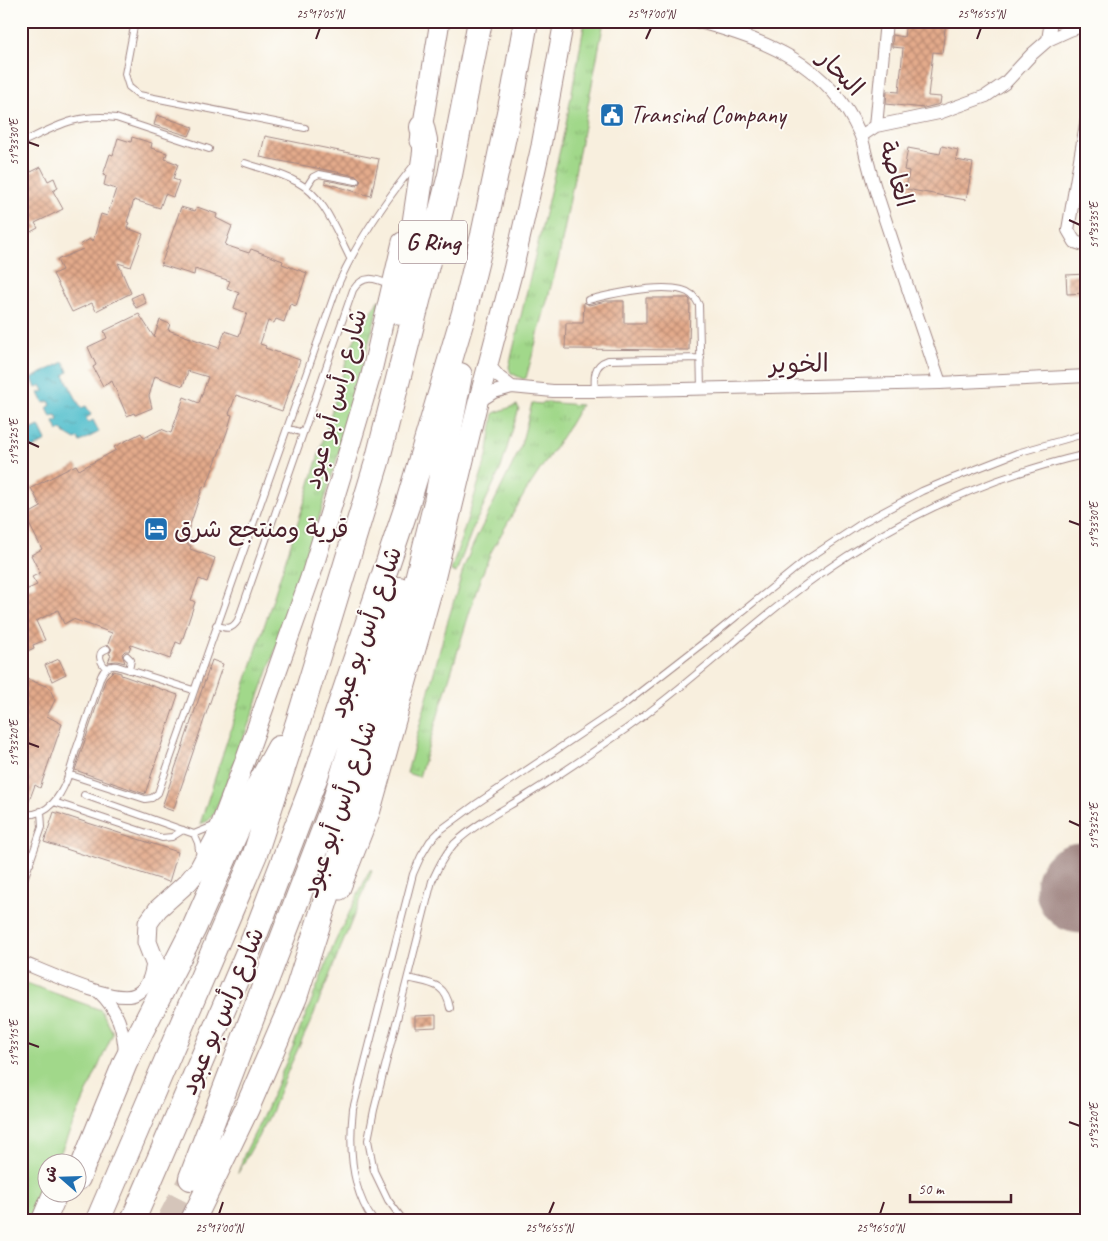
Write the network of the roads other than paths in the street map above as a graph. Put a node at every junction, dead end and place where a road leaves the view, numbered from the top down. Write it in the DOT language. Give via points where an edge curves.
graph roads {
  1 [pos="135,21"];
  2 [pos="440,21"];
  3 [pos="480,21"];
  4 [pos="526,21"];
  5 [pos="564,21"];
  6 [pos="695,21"];
  7 [pos="886,21"];
  8 [pos="1050,21"];
  9 [pos="718,24"];
  10 [pos="1087,24"];
  11 [pos="1048,40"];
  12 [pos="423,78"];
  13 [pos="1087,118"];
  14 [pos="876,126"];
  15 [pos="422,127"];
  16 [pos="305,128"];
  17 [pos="861,136"];
  18 [pos="21,143"];
  19 [pos="209,149"];
  20 [pos="417,162"];
  21 [pos="245,163"];
  22 [pos="356,181"];
  23 [pos="306,188"];
  24 [pos="1087,246"];
  25 [pos="350,258"];
  26 [pos="392,286"];
  27 [pos="588,300"];
  28 [pos="464,314"];
  29 [pos="700,358"];
  30 [pos="488,364"];
  31 [pos="1087,376"];
  32 [pos="940,383"];
  33 [pos="458,385"];
  34 [pos="512,387"];
  35 [pos="701,388"];
  36 [pos="595,391"];
  37 [pos="478,402"];
  38 [pos="287,428"];
  39 [pos="303,433"];
  40 [pos="1087,433"];
  41 [pos="1087,454"];
  42 [pos="377,462"];
  43 [pos="216,625"];
  44 [pos="107,648"];
  45 [pos="128,656"];
  46 [pos="106,668"];
  47 [pos="129,670"];
  48 [pos="193,690"];
  49 [pos="298,722"];
  50 [pos="68,774"];
  51 [pos="84,795"];
  52 [pos="54,802"];
  53 [pos="41,811"];
  54 [pos="24,814"];
  55 [pos="222,820"];
  56 [pos="183,830"];
  57 [pos="194,834"];
  58 [pos="21,839"];
  59 [pos="21,855"];
  60 [pos="30,864"];
  61 [pos="199,869"];
  62 [pos="21,888"];
  63 [pos="153,960"];
  64 [pos="21,962"];
  65 [pos="408,978"];
  66 [pos="164,986"];
  67 [pos="99,992"];
  68 [pos="295,997"];
  69 [pos="450,1008"];
  70 [pos="125,1063"];
  71 [pos="98,1127"];
  72 [pos="79,1154"];
  73 [pos="87,1154"];
  74 [pos="190,1178"];
  75 [pos="51,1204"];
  76 [pos="67,1204"];
  77 [pos="44,1220"];
  78 [pos="61,1220"];
  79 [pos="98,1220"];
  80 [pos="132,1220"];
  81 [pos="193,1220"];
  82 [pos="373,1220"];
  83 [pos="403,1220"];
  1 -- 16 [label="lane" via="125,74 129,87 139,95"];
  2 -- 15 [label="street, شارع رأس أبو عبود"];
  3 -- 42 [label="highway, شارع رأس بو عبود / G Ring" via="450,175"];
  4 -- 28 [label="highway, شارع رأس بو عبود / G Ring"];
  5 -- 30 [label="street, شارع رأس أبو عبود" via="539,155"];
  6 -- 9 [label="street, البحار"];
  7 -- 14 [label="street"];
  8 -- 11 [label="street"];
  9 -- 17 [label="street, البحار" via="793,57 814,72 848,110"];
  10 -- 11 [label="street, الغاصة"];
  11 -- 14 [label="street, الغاصة" via="1005,83 986,96 939,112"];
  12 -- 15 [label="lane" via="420,96"];
  13 -- 24 [label="street" via="1068,230 1075,242"];
  14 -- 17 [label="street, الغاصة"];
  15 -- 20 [label="street, شارع رأس أبو عبود"];
  15 -- 42 [label="highway" via="425,152"];
  17 -- 32 [label="street, الغاصة" via="878,199"];
  18 -- 19 [label="lane" via="68,121 100,116 116,118"];
  20 -- 25 [label="lane"];
  20 -- 26 [label="street, شارع رأس أبو عبود"];
  21 -- 23 [label="lane"];
  22 -- 23 [label="lane" via="319,174"];
  23 -- 25 [label="lane" via="320,201"];
  25 -- 38 [label="lane" via="331,301"];
  26 -- 39 [label="lane" via="379,280 365,279 357,283"];
  26 -- 55 [label="street, شارع رأس أبو عبود" via="371,375 310,578"];
  27 -- 29 [label="lane" via="636,290 676,289 688,292 699,305"];
  28 -- 33 [label="highway" via="465,356"];
  28 -- 80 [label="highway, شارع رأس بو عبود" via="407,506 316,776 254,938"];
  29 -- 35 [label="lane"];
  29 -- 36 [label="lane" via="608,360 595,372"];
  30 -- 34 [label="street"];
  30 -- 37 [label="street, شارع رأس أبو عبود"];
  31 -- 32 [label="street, الخوير"];
  32 -- 35 [label="street, الخوير"];
  33 -- 68 [label="highway" via="436,502 398,656 354,812"];
  33 -- 74 [label="highway" via="334,803"];
  34 -- 36 [label="street, الخوير"];
  34 -- 37 [label="street, الخوير" via="494,392"];
  35 -- 36 [label="street, الخوير"];
  37 -- 68 [label="street, شارع رأس أبو عبود" via="433,588 371,810"];
  38 -- 39 [label="lane"];
  38 -- 43 [label="lane"];
  39 -- 43 [label="lane" via="238,620 228,629"];
  40 -- 82 [label="lane" via="1025,450 961,475 922,491 855,528 806,560 622,706 476,804 430,841 407,893 353,1109 350,1132 354,1175"];
  41 -- 65 [label="lane" via="1028,470 952,499 856,550 782,603 658,706 567,770 468,832 453,846 432,882"];
  42 -- 49 [label="highway, شارع رأس بو عبود / G Ring"];
  43 -- 48 [label="lane"];
  44 -- 46 [label="lane" via="100,656"];
  45 -- 47 [label="lane" via="131,660"];
  46 -- 47 [label="lane" via="113,665"];
  46 -- 50 [label="lane"];
  47 -- 48 [label="lane"];
  48 -- 50 [label="lane" via="158,793 152,798 145,799"];
  49 -- 66 [label="highway" via="279,748 248,805 194,928"];
  49 -- 79 [label="highway, شارع رأس بو عبود" via="254,854"];
  50 -- 52 [label="lane"];
  51 -- 56 [label="lane"];
  52 -- 53 [label="lane"];
  52 -- 56 [label="lane" via="162,838 172,837"];
  53 -- 54 [label="lane"];
  53 -- 60 [label="lane" via="42,827"];
  54 -- 58 [label="lane"];
  55 -- 57 [label="lane" via="209,830"];
  55 -- 61 [label="street, شارع رأس أبو عبود"];
  56 -- 57 [label="lane"];
  57 -- 61 [label="lane" via="200,851"];
  59 -- 60 [label="lane"];
  60 -- 62 [label="lane"];
  61 -- 63 [label="street, شارع رأس أبو عبود" via="148,923 147,942"];
  63 -- 66 [label="street, شارع رأس أبو عبود"];
  63 -- 67 [label="street" via="149,979 137,994 127,997"];
  64 -- 67 [label="street"];
  65 -- 69 [label="lane" via="441,988 448,997"];
  65 -- 83 [label="lane" via="368,1140 374,1171 388,1200"];
  66 -- 70 [label="highway"];
  67 -- 70 [label="street" via="118,1018 124,1040"];
  68 -- 81 [label="highway"];
  70 -- 71 [label="highway"];
  71 -- 72 [label="highway"];
  71 -- 73 [label="highway"];
  75 -- 77 [label="highway"];
  76 -- 78 [label="highway"];
}
